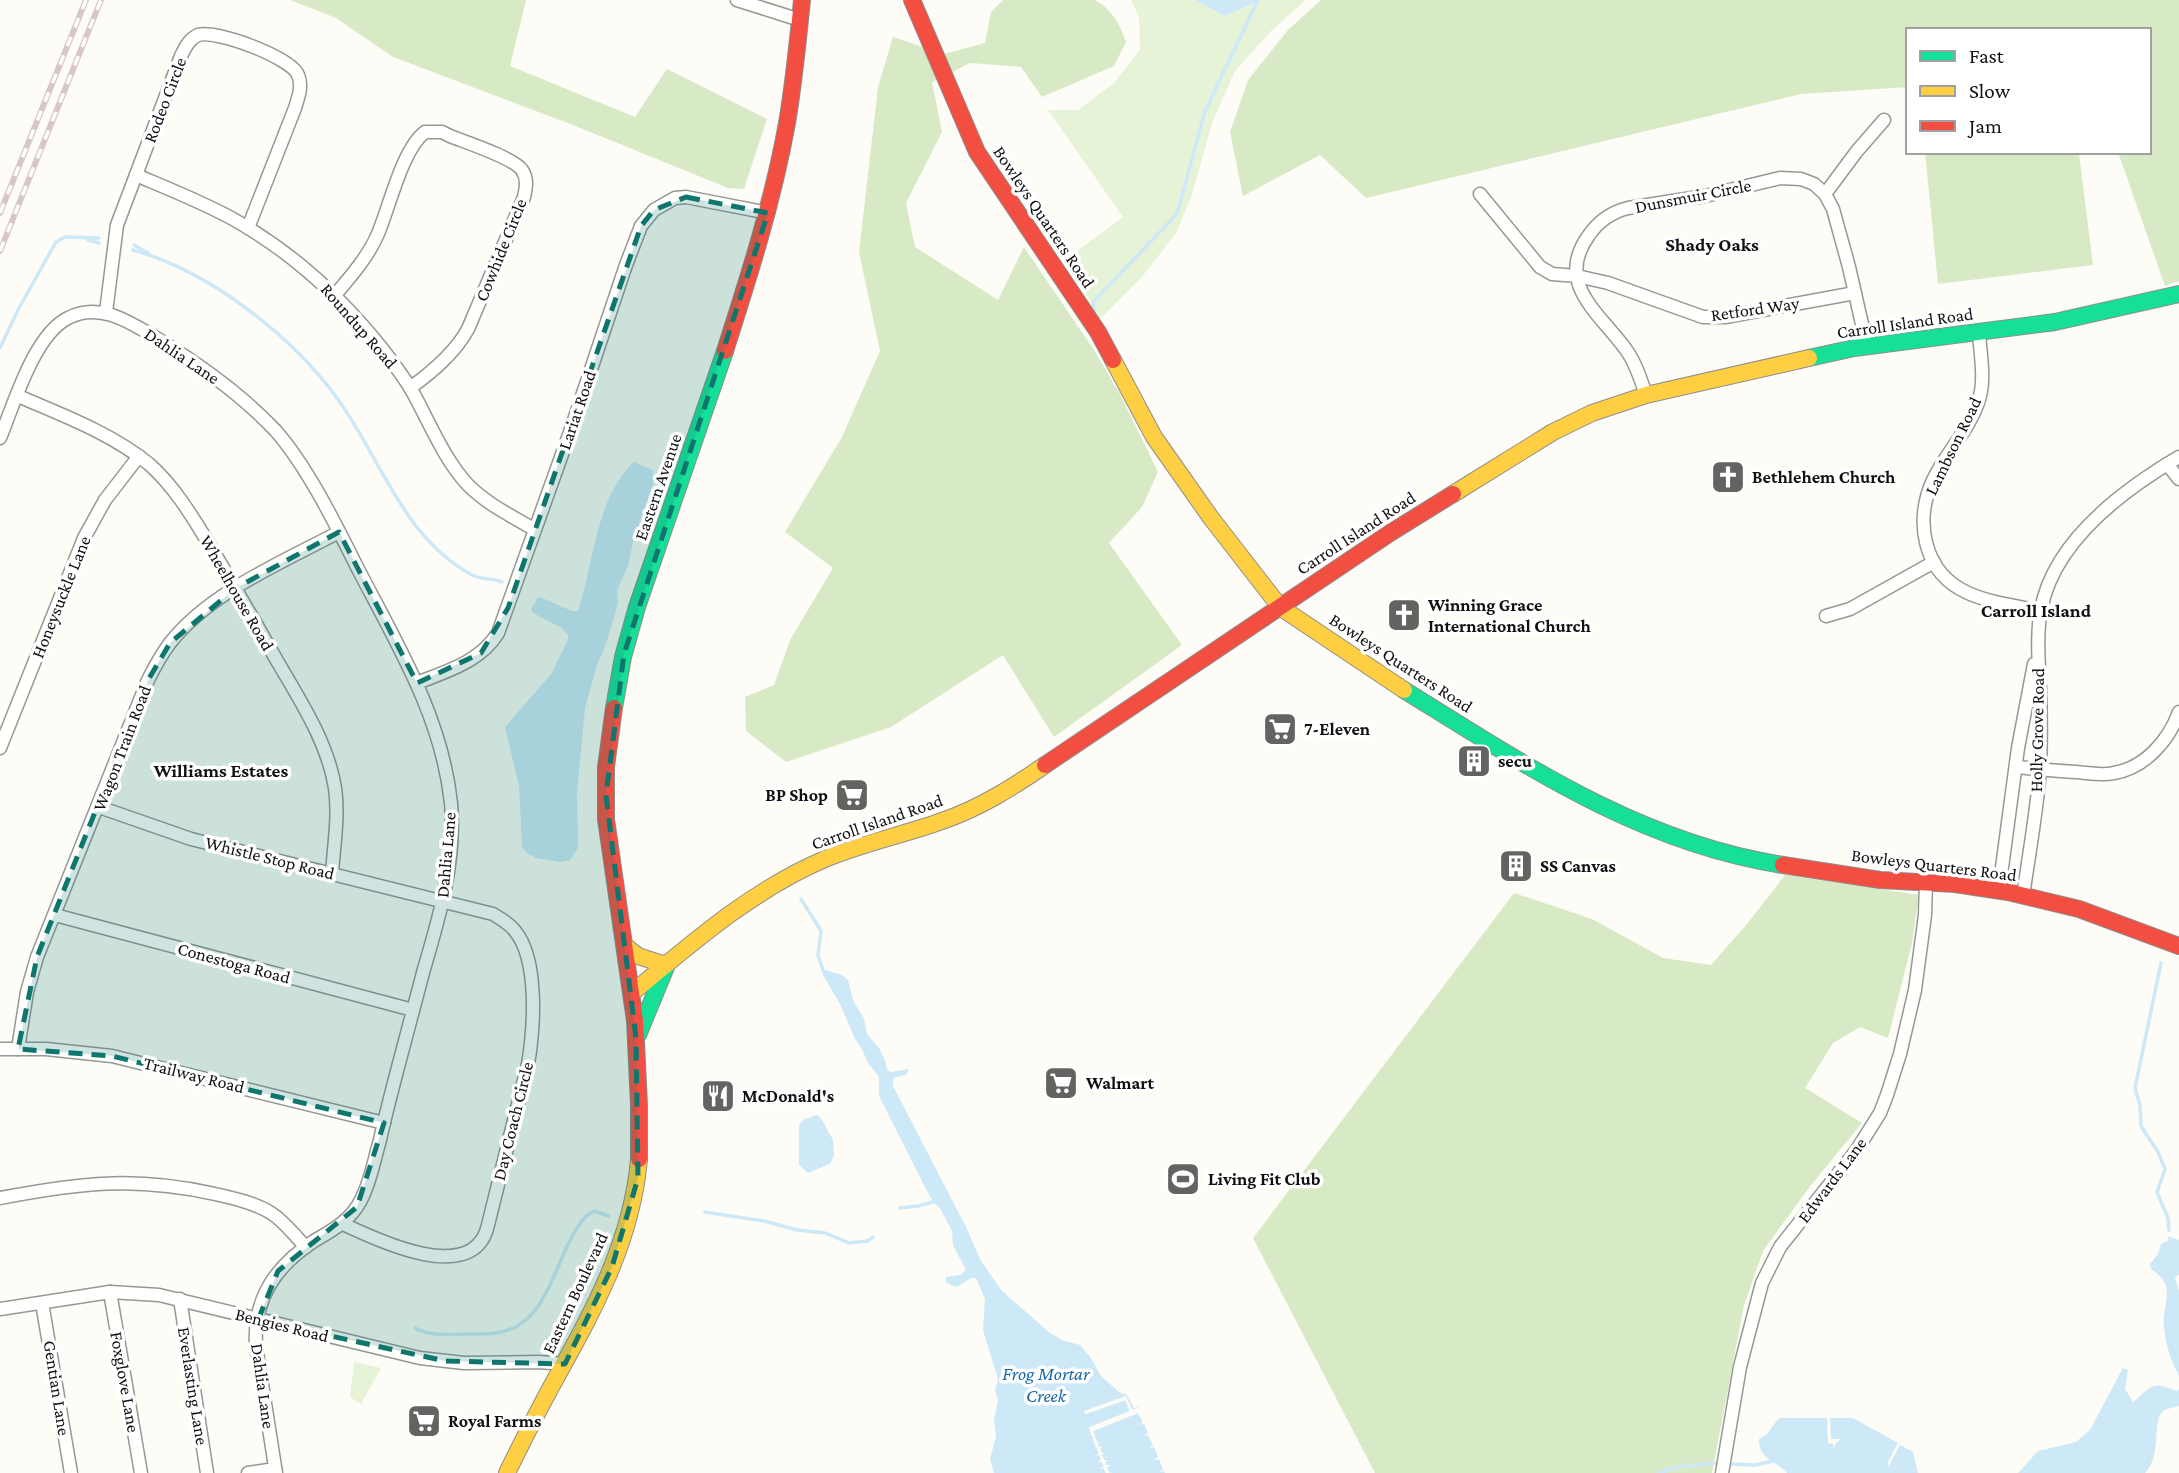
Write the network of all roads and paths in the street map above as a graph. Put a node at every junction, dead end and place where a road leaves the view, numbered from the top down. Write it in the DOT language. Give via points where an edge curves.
graph roads {
  1 [pos="737,0"];
  2 [pos="802,0"];
  3 [pos="912,0"];
  4 [pos="800,20"];
  5 [pos="1884,120"];
  6 [pos="136,175"];
  7 [pos="1480,194"];
  8 [pos="1825,194"];
  9 [pos="768,213"];
  10 [pos="248,228"];
  11 [pos="1577,276"];
  12 [pos="1854,293"];
  13 [pos="2179,294"];
  14 [pos="335,295"];
  15 [pos="106,312"];
  16 [pos="1979,332"];
  17 [pos="1867,346"];
  18 [pos="410,388"];
  19 [pos="1646,395"];
  20 [pos="18,396"];
  21 [pos="0,438"];
  22 [pos="139,456"];
  23 [pos="2179,457"];
  24 [pos="2167,464"];
  25 [pos="2179,479"];
  26 [pos="534,528"];
  27 [pos="339,532"];
  28 [pos="1934,562"];
  29 [pos="236,588"];
  30 [pos="1280,607"];
  31 [pos="2040,611"];
  32 [pos="1826,616"];
  33 [pos="2038,647"];
  34 [pos="417,683"];
  35 [pos="2179,712"];
  36 [pos="0,748"];
  37 [pos="2017,767"];
  38 [pos="2040,769"];
  39 [pos="99,807"];
  40 [pos="332,873"];
  41 [pos="1926,883"];
  42 [pos="1999,890"];
  43 [pos="2023,896"];
  44 [pos="443,902"];
  45 [pos="55,915"];
  46 [pos="625,946"];
  47 [pos="2179,946"];
  48 [pos="666,965"];
  49 [pos="632,993"];
  50 [pos="413,1010"];
  51 [pos="636,1038"];
  52 [pos="0,1049"];
  53 [pos="18,1049"];
  54 [pos="384,1123"];
  55 [pos="0,1198"];
  56 [pos="343,1224"];
  57 [pos="306,1247"];
  58 [pos="110,1292"];
  59 [pos="180,1299"];
  60 [pos="42,1303"];
  61 [pos="0,1309"];
  62 [pos="258,1320"];
  63 [pos="565,1364"];
  64 [pos="276,1471"];
  65 [pos="71,1473"];
  66 [pos="141,1473"];
  67 [pos="208,1473"];
  68 [pos="248,1473"];
  69 [pos="507,1473"];
  70 [pos="1722,1473"];
  1 -- 4 [label="street"];
  2 -- 4 [label="street, Eastern Avenue"];
  3 -- 30 [label="street, Bowleys Quarters Road" via="977,152 1098,332 1154,437"];
  4 -- 9 [label="street, Eastern Avenue" via="789,113"];
  5 -- 8 [label="street"];
  6 -- 10 [label="street, Roundup Road"];
  6 -- 10 [label="street, Rodeo Circle" via="181,56 195,37 217,35 285,61 298,75 299,92"];
  6 -- 15 [label="street, Rodeo Circle" via="117,225"];
  7 -- 11 [label="street, Retford Way" via="1540,267 1552,274"];
  8 -- 11 [label="street, Dunsmuir Circle" via="1808,181 1787,177 1620,210 1587,237"];
  8 -- 12 [label="street"];
  9 -- 26 [label="street, Lariat Road" via="675,198 653,210 641,226"];
  9 -- 46 [label="street, Eastern Avenue" via="640,599 618,682 609,741 606,814"];
  10 -- 14 [label="street, Roundup Road"];
  11 -- 12 [label="street, Retford Way" via="1703,317"];
  11 -- 19 [label="street" via="1588,306 1628,352"];
  12 -- 17 [label="street"];
  13 -- 16 [label="street, Carroll Island Road" via="2067,320"];
  14 -- 18 [label="street, Roundup Road"];
  14 -- 18 [label="street, Cowhide Circle" via="368,255 414,144 425,132 442,132 522,170 524,198 468,329 437,366"];
  15 -- 20 [label="street" via="73,315 53,328 35,355"];
  15 -- 27 [label="street, Dahlia Lane" via="176,350 256,411 290,449"];
  16 -- 17 [label="street, Carroll Island Road"];
  16 -- 28 [label="street, Lambson Road" via="1979,397 1933,479 1924,507 1924,540"];
  17 -- 19 [label="street, Carroll Island Road"];
  18 -- 26 [label="street, Roundup Road" via="468,485 486,501"];
  19 -- 30 [label="street, Carroll Island Road" via="1591,413 1553,432"];
  20 -- 21 [label="street"];
  20 -- 22 [label="street, Wheelhouse Road"];
  22 -- 29 [label="street, Wheelhouse Road" via="173,491"];
  22 -- 36 [label="street, Honeysuckle Lane" via="104,500 84,538"];
  23 -- 24 [label="street, Holly Grove Road"];
  24 -- 25 [label="street"];
  24 -- 31 [label="street, Holly Grove Road" via="2115,502 2074,541 2052,574"];
  26 -- 34 [label="street, Lariat Road" via="496,637 468,661"];
  27 -- 29 [label="street, Wagon Train Road"];
  27 -- 34 [label="street, Dahlia Lane"];
  28 -- 31 [label="street, Lambson Road" via="1966,593"];
  28 -- 32 [label="street" via="1850,609"];
  29 -- 39 [label="street, Wagon Train Road" via="197,615 162,654"];
  29 -- 40 [label="street, Wheelhouse Road" via="325,752 335,789"];
  30 -- 41 [label="street, Bowleys Quarters Road" via="1548,779 1614,812 1688,842 1763,862"];
  30 -- 48 [label="street, Carroll Island Road" via="1013,787 952,817 845,851 788,876 728,914"];
  31 -- 33 [label="street, Holly Grove Road"];
  33 -- 37 [label="street, Holly Grove Road"];
  33 -- 38 [label="street, Holly Grove Road"];
  34 -- 44 [label="street, Dahlia Lane" via="438,735 451,807"];
  35 -- 38 [label="street" via="2157,748 2123,771"];
  37 -- 38 [label="street"];
  37 -- 42 [label="street, Holly Grove Road"];
  38 -- 43 [label="street, Holly Grove Road"];
  39 -- 40 [label="street, Whistle Stop Road" via="191,839"];
  39 -- 45 [label="street, Wagon Train Road"];
  40 -- 44 [label="street, Whistle Stop Road"];
  41 -- 42 [label="street, Bowleys Quarters Road"];
  41 -- 70 [label="street, Edwards Lane" via="1915,990 1887,1095 1863,1140 1780,1247 1762,1283 1742,1357"];
  42 -- 43 [label="street, Bowleys Quarters Road"];
  43 -- 47 [label="street, Bowleys Quarters Road" via="2079,909"];
  44 -- 50 [label="street, Dahlia Lane"];
  44 -- 56 [label="street, Day Coach Circle" via="493,914 514,930 525,952 533,995 528,1064 488,1229 472,1251 454,1256 397,1248"];
  45 -- 50 [label="street, Conestoga Road"];
  45 -- 53 [label="street, Wagon Train Road" via="32,974"];
  46 -- 48 [label="street" via="638,956"];
  46 -- 49 [label="street, Eastern Avenue"];
  48 -- 49 [label="street, Carroll Island Road"];
  48 -- 51 [label="street"];
  49 -- 51 [label="street, Eastern Boulevard"];
  50 -- 54 [label="street, Dahlia Lane"];
  51 -- 63 [label="street, Eastern Boulevard" via="640,1123 633,1201 612,1268"];
  52 -- 53 [label="street, Trailway Road"];
  53 -- 54 [label="street, Trailway Road" via="124,1058"];
  54 -- 56 [label="street, Dahlia Lane" via="368,1186"];
  55 -- 57 [label="street" via="87,1183 168,1186 261,1208"];
  56 -- 57 [label="street, Dahlia Lane"];
  57 -- 62 [label="street, Dahlia Lane" via="272,1280"];
  58 -- 59 [label="street, Bengies Road"];
  58 -- 60 [label="street, Bengies Road"];
  58 -- 66 [label="street, Foxglove Lane"];
  59 -- 62 [label="street, Bengies Road"];
  59 -- 67 [label="street, Everlasting Lane"];
  60 -- 61 [label="street, Bengies Road"];
  60 -- 65 [label="street, Gentian Lane"];
  62 -- 63 [label="street, Bengies Road" via="444,1361"];
  62 -- 64 [label="street, Dahlia Lane" via="257,1353"];
  63 -- 69 [label="street, Eastern Boulevard"];
  64 -- 68 [label="street"];
}
